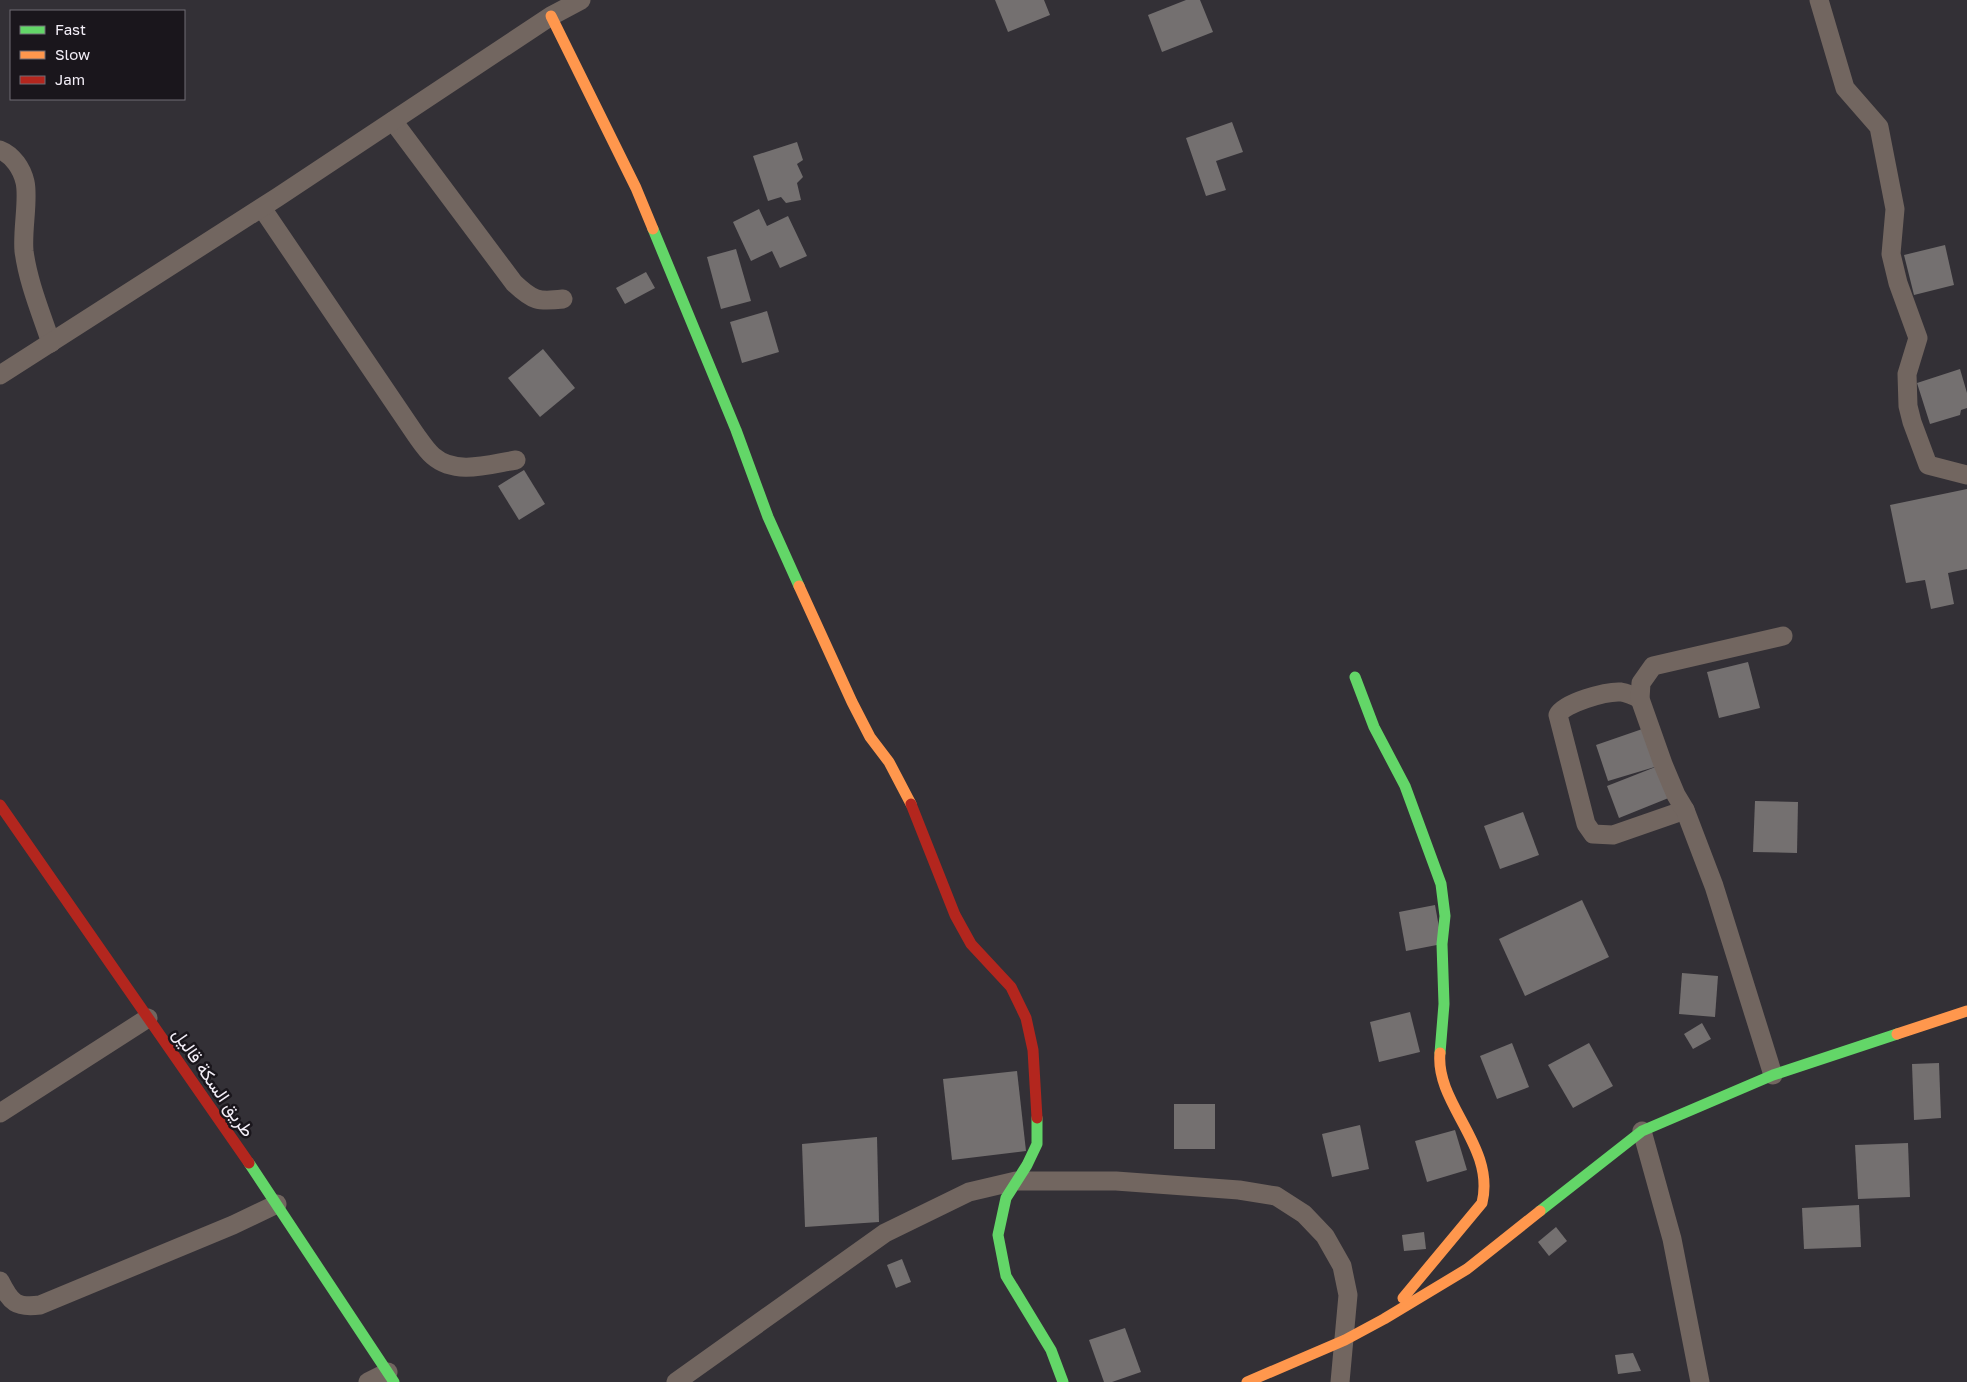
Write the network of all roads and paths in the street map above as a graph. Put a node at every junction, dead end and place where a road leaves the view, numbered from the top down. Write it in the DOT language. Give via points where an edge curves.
graph roads {
  1 [pos="580,0"];
  2 [pos="1819,0"];
  3 [pos="551,16"];
  4 [pos="393,121"];
  5 [pos="0,150"];
  6 [pos="262,208"];
  7 [pos="563,299"];
  8 [pos="51,343"];
  9 [pos="0,375"];
  10 [pos="516,460"];
  11 [pos="1967,475"];
  12 [pos="1783,636"];
  13 [pos="1355,677"];
  14 [pos="1640,699"];
  15 [pos="0,805"];
  16 [pos="1685,810"];
  17 [pos="1967,1012"];
  18 [pos="148,1018"];
  19 [pos="1773,1075"];
  20 [pos="0,1113"];
  21 [pos="1642,1131"];
  22 [pos="1016,1180"];
  23 [pos="276,1204"];
  24 [pos="0,1282"];
  25 [pos="1384,1319"];
  26 [pos="1345,1340"];
  27 [pos="391,1377"];
  28 [pos="368,1382"];
  29 [pos="676,1382"];
  30 [pos="1063,1382"];
  31 [pos="1247,1382"];
  32 [pos="1340,1382"];
  33 [pos="1700,1382"];
  1 -- 3 [label="street"];
  2 -- 11 [label="street" via="1845,88 1879,127 1895,209 1891,254 1918,338 1907,374 1912,422 1928,465"];
  3 -- 4 [label="street"];
  3 -- 22 [label="street" via="636,188 736,430 768,517 852,702 912,806 955,915 971,944 1011,987 1026,1018 1033,1050 1037,1098 1036,1144"];
  4 -- 6 [label="street"];
  4 -- 7 [label="street" via="514,283 542,302"];
  5 -- 8 [label="street" via="20,168 26,184 22,228 24,253"];
  6 -- 8 [label="street"];
  6 -- 10 [label="street" via="434,457 451,466 471,467"];
  8 -- 9 [label="street"];
  12 -- 14 [label="street" via="1653,666 1641,683"];
  13 -- 25 [label="street" via="1374,726 1405,786 1441,884 1445,916 1442,944 1444,1004 1439,1060 1444,1084 1475,1144 1486,1188 1482,1202 1464,1227"];
  14 -- 16 [label="street" via="1672,788"];
  14 -- 16 [label="street" via="1620,692 1612,693 1568,705 1558,715 1586,824 1593,834 1613,835"];
  15 -- 18 [label="street, طريق السكة قاليل"];
  16 -- 19 [label="street" via="1714,886"];
  17 -- 19 [label="street"];
  18 -- 20 [label="street"];
  18 -- 23 [label="street, طريق السكة قاليل"];
  19 -- 21 [label="street"];
  21 -- 25 [label="street" via="1467,1269"];
  21 -- 33 [label="street" via="1672,1240"];
  22 -- 26 [label="street" via="1116,1181 1276,1196 1304,1214 1325,1236 1342,1266 1348,1295"];
  22 -- 29 [label="street" via="969,1192 885,1233"];
  22 -- 30 [label="street" via="1006,1198 998,1235 1006,1276 1051,1350"];
  23 -- 24 [label="street" via="40,1305 26,1307 15,1304"];
  23 -- 27 [label="street, طريق السكة قاليل"];
  25 -- 26 [label="street"];
  26 -- 31 [label="street"];
  26 -- 32 [label="street"];
  27 -- 28 [label="street"];
}
